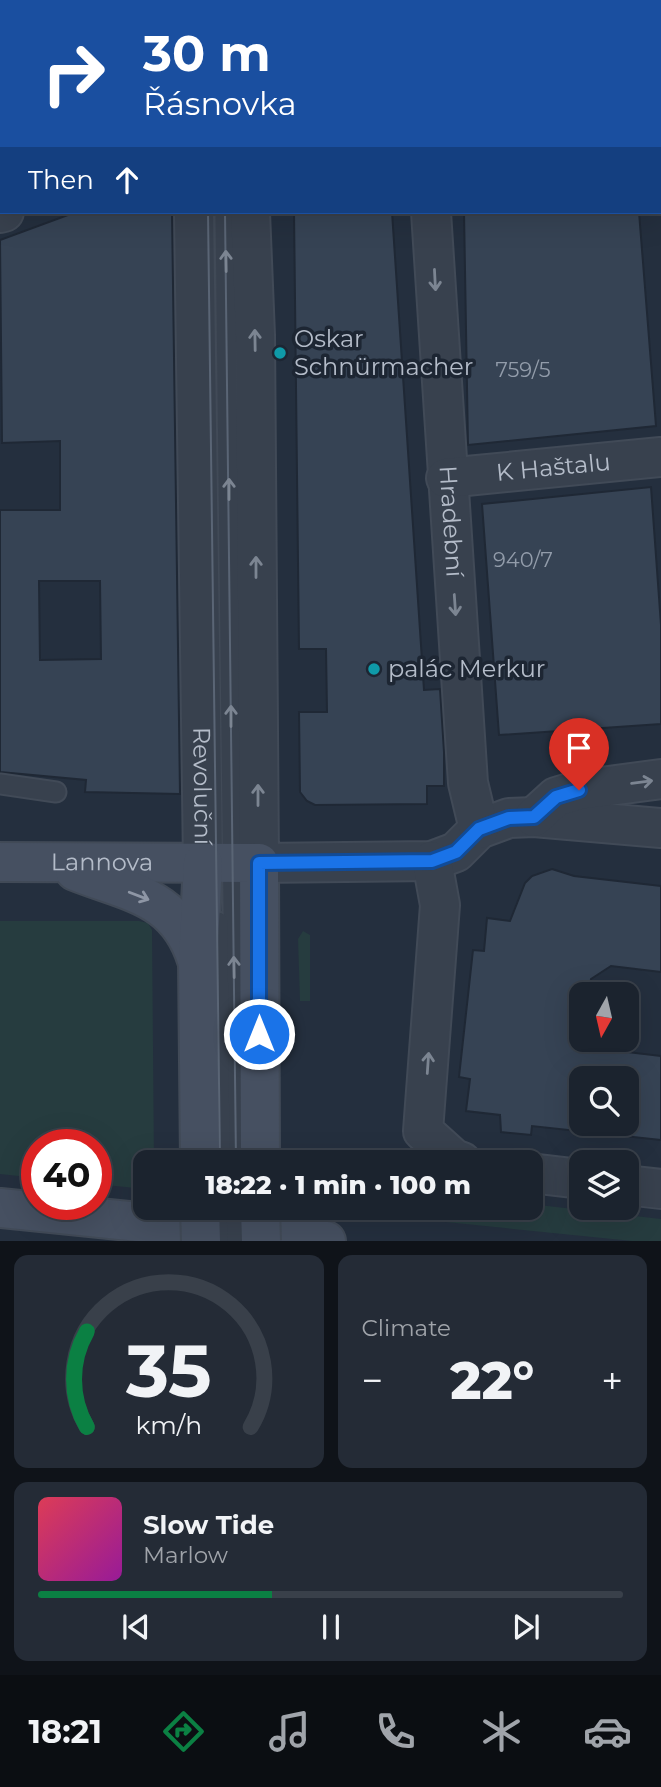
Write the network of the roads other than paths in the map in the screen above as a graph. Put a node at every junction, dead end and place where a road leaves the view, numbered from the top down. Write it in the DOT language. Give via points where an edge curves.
graph roads {
  1 [pos="194,214"];
  2 [pos="208,214"];
  3 [pos="225,214"];
  4 [pos="250,214"];
  5 [pos="431,214"];
  6 [pos="661,457"];
  7 [pos="446,478"];
  8 [pos="661,779"];
  9 [pos="0,784"];
  10 [pos="56,792"];
  11 [pos="534,817"];
  12 [pos="661,828"];
  13 [pos="479,829"];
  14 [pos="432,861"];
  15 [pos="0,862"];
  16 [pos="53,862"];
  17 [pos="228,863"];
  18 [pos="198,961"];
  19 [pos="219,1028"];
  20 [pos="228,1084"];
  21 [pos="204,1150"];
  22 [pos="221,1150"];
  23 [pos="235,1150"];
  24 [pos="255,1150"];
  25 [pos="444,1150"];
  26 [pos="543,1175"];
  27 [pos="569,1178"];
  28 [pos="639,1186"];
  29 [pos="661,1189"];
  30 [pos="0,1208"];
  31 [pos="200,1220"];
  32 [pos="221,1220"];
  33 [pos="236,1220"];
  34 [pos="260,1220"];
  35 [pos="138,1231"];
  36 [pos="201,1241"];
  37 [pos="221,1241"];
  38 [pos="237,1241"];
  39 [pos="261,1241"];
  40 [pos="318,1241"];
  1 -- 17 [label="street, Revoluční"];
  2 -- 17 [label="lane"];
  17 -- 3 [label="lane, one-way"];
  17 -- 4 [label="street, one-way" via="255,335"];
  5 -- 7 [label="street, Hradební, one-way"];
  6 -- 7 [label="street, K Haštalu"];
  7 -- 13 [label="street, Hradební, one-way" via="468,783"];
  11 -- 8 [label="street, one-way" via="556,797 579,790"];
  9 -- 10 [label="lane"];
  11 -- 12 [label="street"];
  11 -- 13 [label="street" via="509,818"];
  13 -- 14 [label="street" via="456,852"];
  14 -- 17 [label="street"];
  25 -- 14 [label="street, one-way" via="423,1131 440,905"];
  15 -- 16 [label="street, Lannova"];
  16 -- 17 [label="street, Lannova"];
  16 -- 18 [label="street, one-way" via="160,905 183,926"];
  17 -- 18 [label="street"];
  17 -- 19 [label="lane, one-way"];
  17 -- 20 [label="street"];
  18 -- 19 [label="lane"];
  18 -- 20 [label="street"];
  19 -- 20 [label="lane"];
  20 -- 21 [label="street"];
  20 -- 22 [label="lane"];
  20 -- 23 [label="lane"];
  20 -- 24 [label="street"];
  26 -- 27 [label="street"];
  28 -- 29 [label="street"];
  30 -- 35 [label="street"];
  31 -- 36 [label="street, bridge"];
  32 -- 37 [label="lane, bridge"];
  33 -- 38 [label="lane, bridge"];
  34 -- 39 [label="street, bridge"];
  35 -- 40 [label="street"];
}
